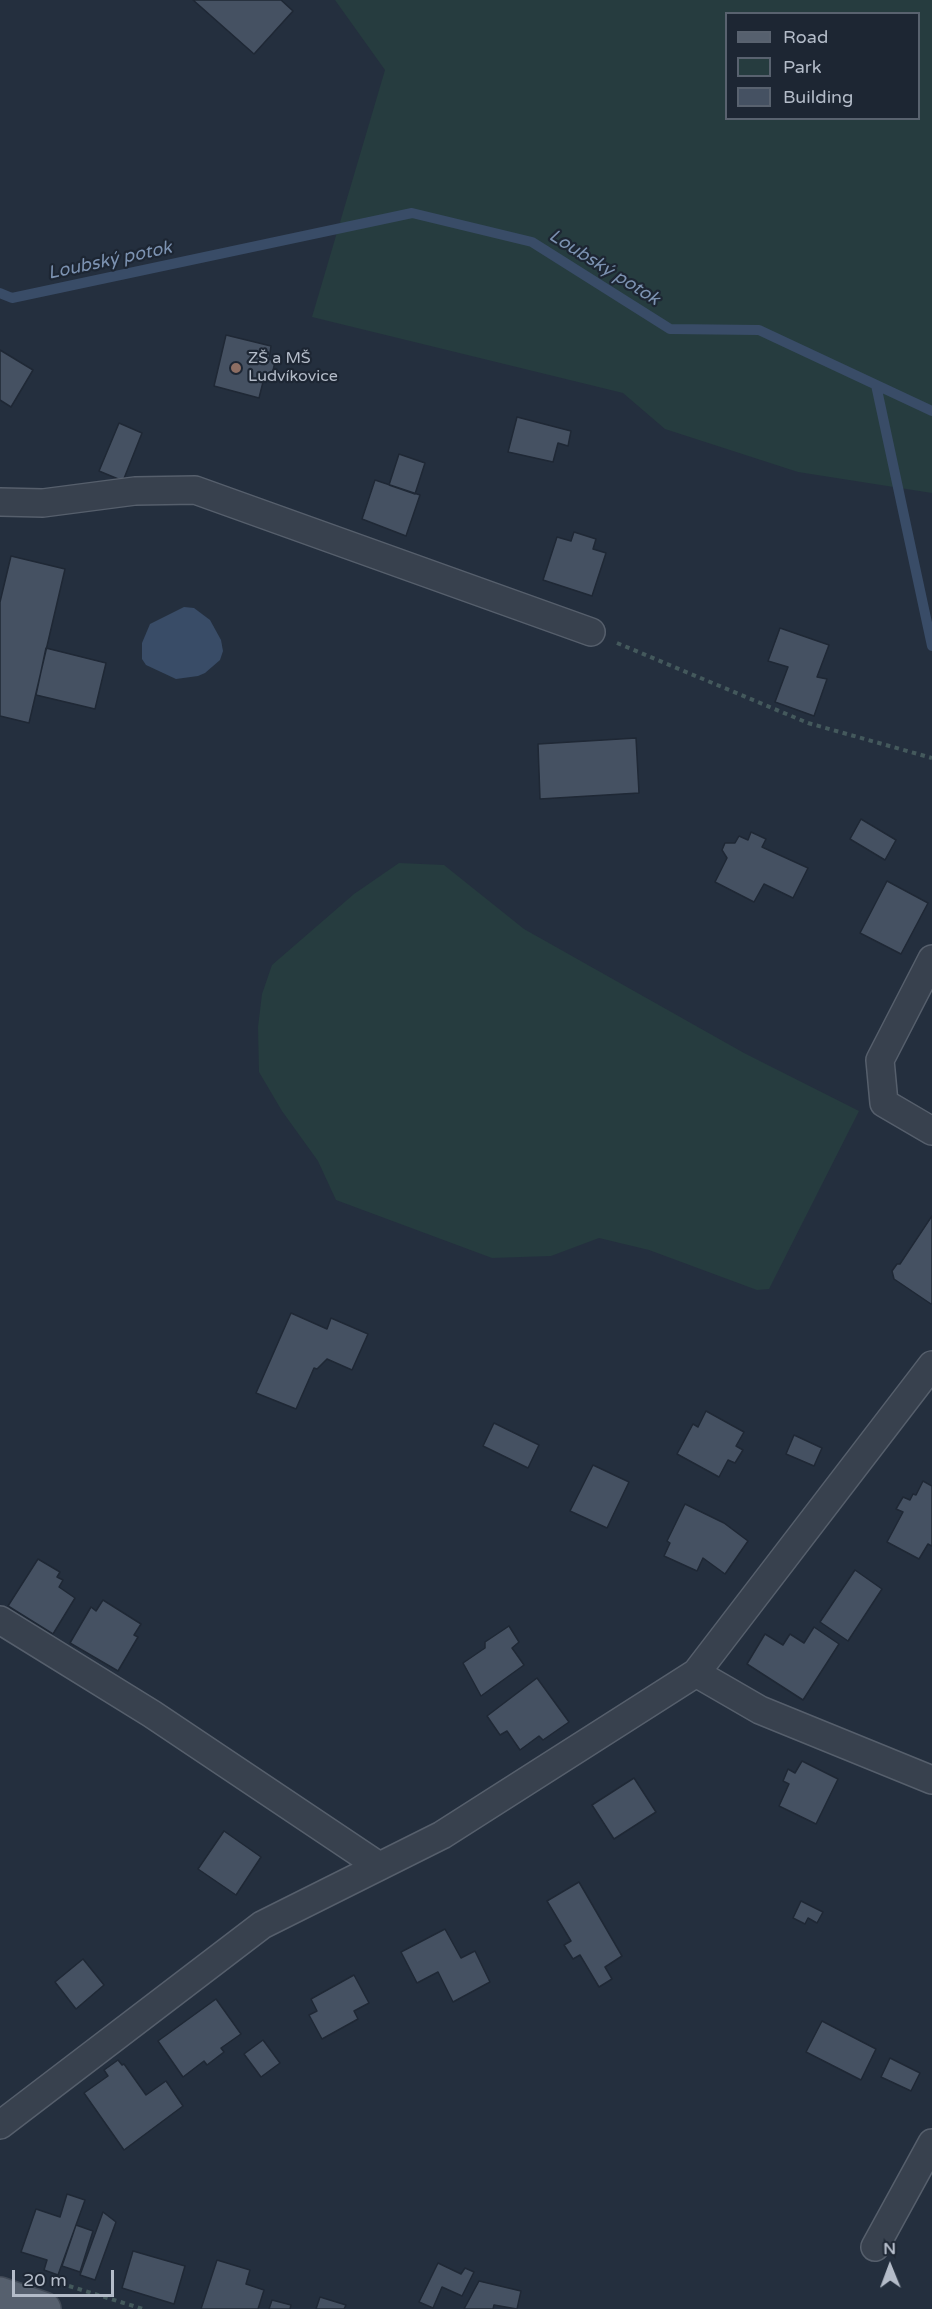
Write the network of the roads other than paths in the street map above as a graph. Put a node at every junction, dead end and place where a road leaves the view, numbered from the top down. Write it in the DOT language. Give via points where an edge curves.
graph roads {
  1 [pos="0,502"];
  2 [pos="591,632"];
  3 [pos="932,959"];
  4 [pos="932,1131"];
  5 [pos="932,1365"];
  6 [pos="0,1620"];
  7 [pos="696,1673"];
  8 [pos="932,1780"];
  9 [pos="379,1866"];
  10 [pos="0,2125"];
  11 [pos="932,2143"];
  12 [pos="875,2247"];
  13 [pos="0,2294"];
  14 [pos="44,2309"];
  1 -- 2 [label="street" via="43,503 135,491 195,490"];
  3 -- 4 [label="street" via="880,1060 884,1103"];
  5 -- 7 [label="street"];
  6 -- 9 [label="street" via="152,1714"];
  7 -- 8 [label="street" via="760,1710"];
  7 -- 9 [label="street" via="442,1835"];
  9 -- 10 [label="street" via="262,1925"];
  11 -- 12 [label="street"];
  13 -- 14 [label="main road"];
}
